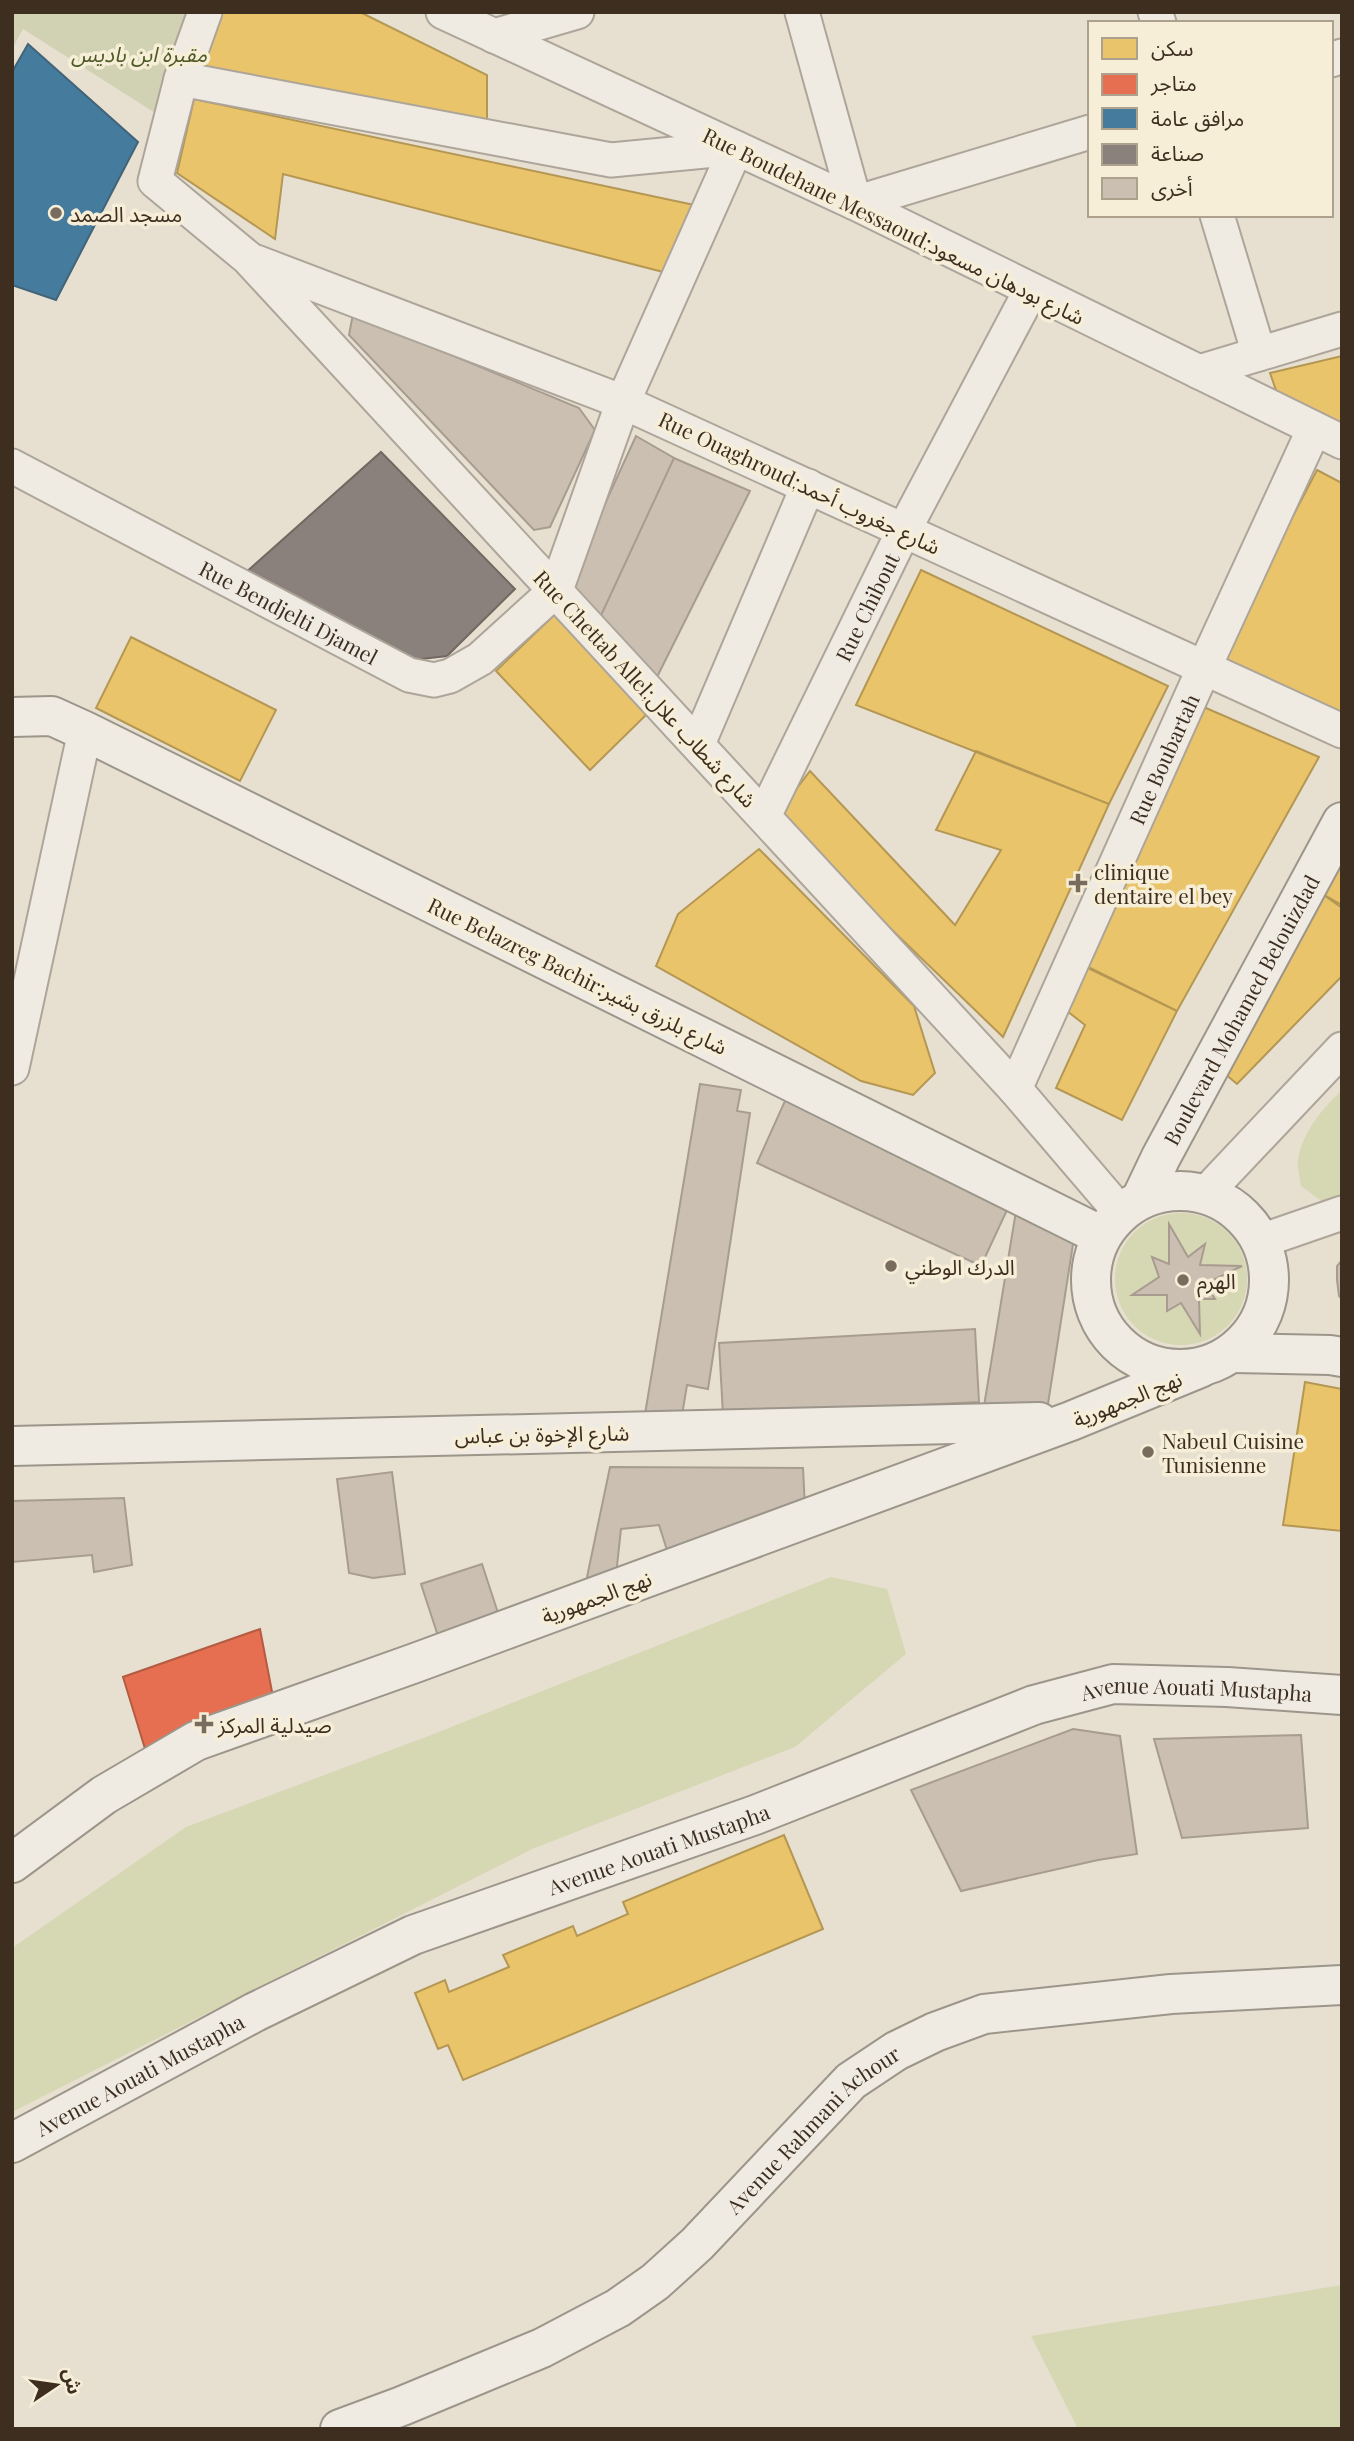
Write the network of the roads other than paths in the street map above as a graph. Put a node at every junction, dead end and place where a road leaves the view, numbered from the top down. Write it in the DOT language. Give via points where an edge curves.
graph roads {
  1 [pos="205,12"];
  2 [pos="443,12"];
  3 [pos="577,12"];
  4 [pos="802,12"];
  5 [pos="494,36"];
  6 [pos="181,79"];
  7 [pos="1088,133"];
  8 [pos="736,148"];
  9 [pos="855,203"];
  10 [pos="1218,217"];
  11 [pos="248,258"];
  12 [pos="1031,290"];
  13 [pos="1342,329"];
  14 [pos="1259,354"];
  15 [pos="1199,372"];
  16 [pos="623,402"];
  17 [pos="1328,436"];
  18 [pos="12,466"];
  19 [pos="807,486"];
  20 [pos="904,530"];
  21 [pos="556,590"];
  22 [pos="1204,668"];
  23 [pos="12,696"];
  24 [pos="12,717"];
  25 [pos="69,723"];
  26 [pos="1342,731"];
  27 [pos="698,744"];
  28 [pos="764,816"];
  29 [pos="1342,822"];
  30 [pos="1342,1049"];
  31 [pos="12,1068"];
  32 [pos="1015,1089"];
  33 [pos="1205,1194"];
  34 [pos="1342,1213"];
  35 [pos="1121,1216"];
  36 [pos="1261,1241"];
  37 [pos="1342,1357"];
  38 [pos="1217,1360"];
  39 [pos="1071,1421"];
  40 [pos="12,1446"];
  41 [pos="1342,1695"];
  42 [pos="12,1863"];
  43 [pos="1342,1985"];
  44 [pos="12,2143"];
  45 [pos="340,2429"];
  1 -- 6 [label="street"];
  2 -- 5 [label="street, Rue Boudehane Messaoud;شارع بودهان مسعود"];
  3 -- 5 [label="street"];
  4 -- 9 [label="street"];
  5 -- 8 [label="street, Rue Boudehane Messaoud;شارع بودهان مسعود"];
  6 -- 8 [label="street" via="611,160"];
  6 -- 11 [label="street, Rue Chettab Allel;شارع شطاب علال" via="155,181"];
  7 -- 9 [label="street"];
  8 -- 9 [label="street, Rue Boudehane Messaoud;شارع بودهان مسعود"];
  8 -- 16 [label="street"];
  9 -- 12 [label="street, Rue Boudehane Messaoud;شارع بودهان مسعود"];
  10 -- 14 [label="street"];
  11 -- 16 [label="street, Rue Ouaghroud;شارع جغروب أحمد"];
  11 -- 21 [label="street, Rue Chettab Allel;شارع شطاب علال"];
  12 -- 15 [label="street, Rue Boudehane Messaoud;شارع بودهان مسعود"];
  12 -- 20 [label="street, Rue Chibout"];
  13 -- 14 [label="street"];
  14 -- 15 [label="street"];
  15 -- 17 [label="street, Rue Boudehane Messaoud;شارع بودهان مسعود"];
  16 -- 19 [label="street, Rue Ouaghroud;شارع جغروب أحمد"];
  16 -- 21 [label="street"];
  17 -- 22 [label="street, Rue Boubartah"];
  18 -- 21 [label="street, Rue Bendjelti Djamel" via="409,675 434,680 480,659"];
  19 -- 20 [label="street, Rue Ouaghroud;شارع جغروب أحمد"];
  19 -- 27 [label="street"];
  20 -- 22 [label="street, Rue Ouaghroud;شارع جغروب أحمد"];
  20 -- 28 [label="street, Rue Chibout"];
  21 -- 27 [label="street, Rue Chettab Allel;شارع شطاب علال"];
  22 -- 26 [label="street, Rue Ouaghroud;شارع جغروب أحمد"];
  22 -- 32 [label="street, Rue Boubartah"];
  23 -- 25 [label="street"];
  24 -- 25 [label="street"];
  25 -- 31 [label="street"];
  25 -- 35 [label="street, Rue Belazreg Bachir;شارع بلزرق بشير"];
  27 -- 28 [label="street, Rue Chettab Allel;شارع شطاب علال"];
  28 -- 32 [label="street, Rue Chettab Allel;شارع شطاب علال"];
  29 -- 35 [label="street, Boulevard Mohamed Belouizdad" via="1161,1157"];
  30 -- 33 [label="street"];
  32 -- 35 [label="street, Rue Chettab Allel;شارع شطاب علال"];
  33 -- 35 [label="street" via="1161,1192"];
  33 -- 36 [label="street" via="1228,1204 1247,1220"];
  34 -- 36 [label="street"];
  35 -- 38 [label="street" via="1093,1264 1092,1293 1101,1321 1118,1345 1143,1362 1171,1370"];
  36 -- 38 [label="street" via="1269,1271 1267,1302 1255,1330"];
  37 -- 38 [label="street"];
  38 -- 39 [label="street, نهج الجمهورية"];
  39 -- 40 [label="street, شارع الإخوة بن عباس"];
  39 -- 42 [label="street, نهج الجمهورية" via="195,1741 104,1795"];
  41 -- 44 [label="street, Avenue Aouati Mustapha" via="1113,1684 1034,1705 755,1815 413,1935 256,2012"];
  43 -- 45 [label="street, Avenue Rahmani Achour" via="1171,1994 984,2014 936,2032 895,2051 851,2081 697,2244 618,2308 542,2348"];
}
